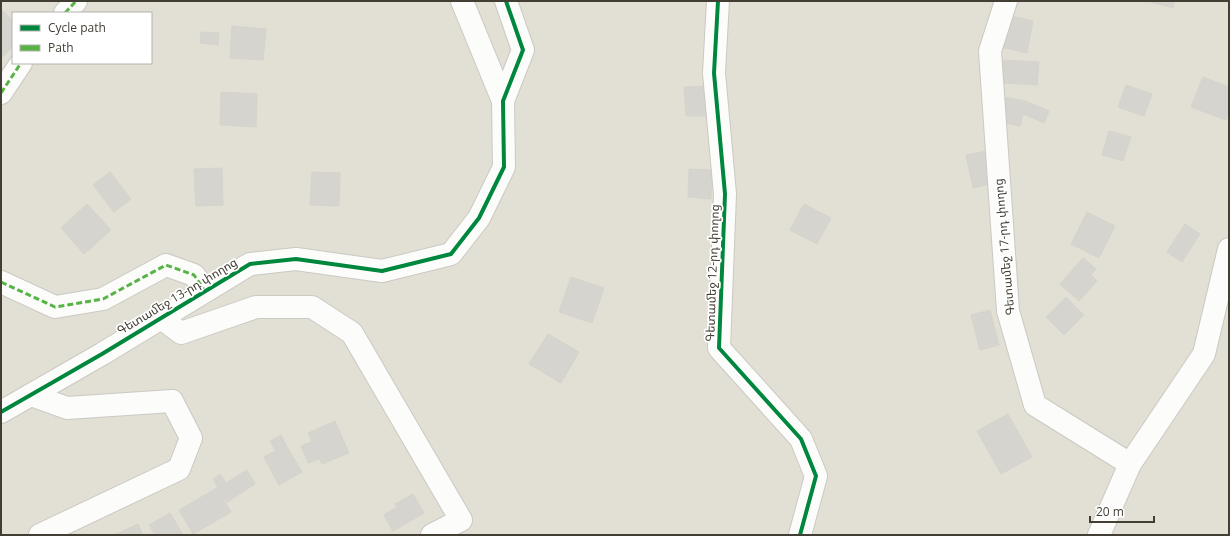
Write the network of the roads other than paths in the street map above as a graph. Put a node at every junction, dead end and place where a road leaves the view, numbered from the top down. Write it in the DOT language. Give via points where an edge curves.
graph roads {
  1 [pos="76,1"];
  2 [pos="462,1"];
  3 [pos="506,1"];
  4 [pos="718,1"];
  5 [pos="1006,1"];
  6 [pos="66,12"];
  7 [pos="20,64"];
  8 [pos="1,93"];
  9 [pos="503,101"];
  10 [pos="1229,249"];
  11 [pos="1,282"];
  12 [pos="205,291"];
  13 [pos="161,318"];
  14 [pos="31,395"];
  15 [pos="1,412"];
  16 [pos="1130,464"];
  17 [pos="40,535"];
  18 [pos="432,535"];
  19 [pos="800,535"];
  20 [pos="1099,535"];
  1 -- 6 [label="street"];
  2 -- 9 [label="street"];
  3 -- 9 [label="street" via="523,50"];
  4 -- 19 [label="street, Գետամեջ 12-րդ փողոց" via="714,73 725,194 720,348 801,439 816,476"];
  5 -- 16 [label="street, Գետամեջ 17-րդ փողոց" via="990,51 1008,311 1035,405"];
  7 -- 8 [label="street"];
  9 -- 12 [label="street, Գետամեջ 13-րդ փողոց" via="504,167 479,218 451,254 382,271 296,259 250,264"];
  10 -- 16 [label="street" via="1204,354"];
  11 -- 12 [label="street" via="55,307 103,298 166,265 194,275"];
  12 -- 13 [label="street, Գետամեջ 13-րդ փողոց"];
  13 -- 14 [label="street, Գետամեջ 13-րդ փողոց"];
  13 -- 18 [label="street" via="180,333 256,307 312,307 352,333 461,520"];
  14 -- 15 [label="street, Գետամեջ 13-րդ փողոց"];
  14 -- 17 [label="street" via="67,408 172,401 191,438 179,469"];
  16 -- 20 [label="street"];
}
